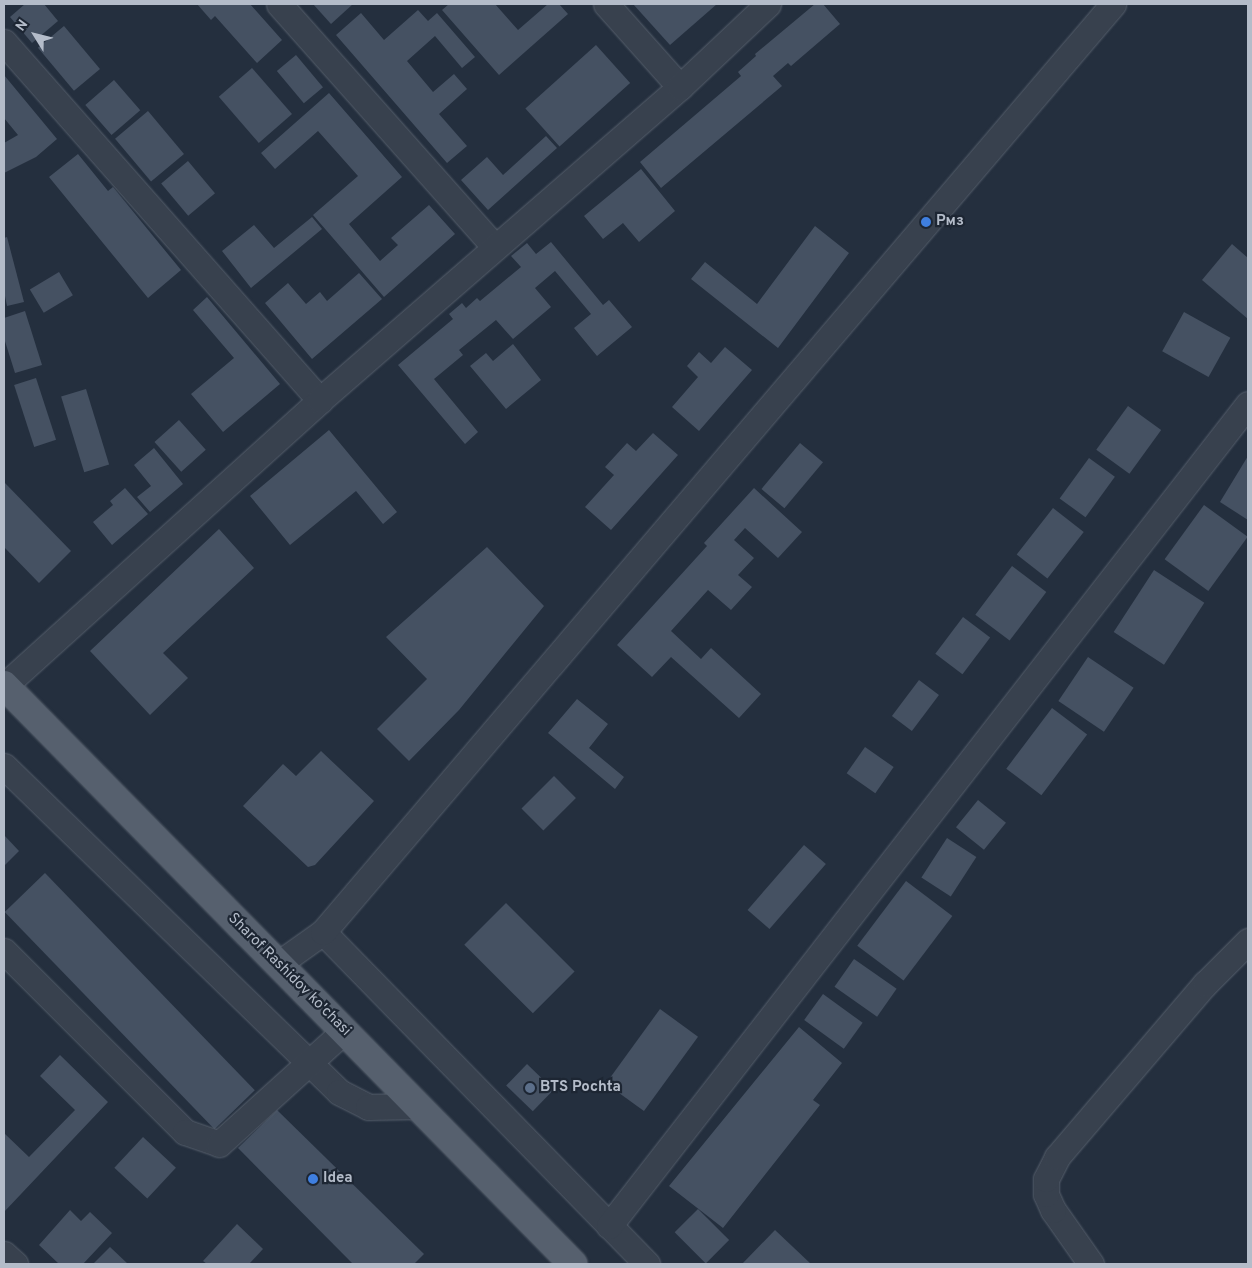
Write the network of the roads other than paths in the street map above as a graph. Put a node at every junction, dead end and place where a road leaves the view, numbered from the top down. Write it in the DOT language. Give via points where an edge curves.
graph roads {
  1 [pos="279,4"];
  2 [pos="606,4"];
  3 [pos="768,4"];
  4 [pos="1112,4"];
  5 [pos="4,42"];
  6 [pos="680,87"];
  7 [pos="495,247"];
  8 [pos="320,400"];
  9 [pos="1248,404"];
  10 [pos="4,686"];
  11 [pos="4,766"];
  12 [pos="323,932"];
  13 [pos="1248,941"];
  14 [pos="4,951"];
  15 [pos="278,964"];
  16 [pos="344,1031"];
  17 [pos="308,1064"];
  18 [pos="417,1106"];
  19 [pos="608,1226"];
  20 [pos="4,1254"];
  21 [pos="15,1264"];
  22 [pos="573,1264"];
  23 [pos="647,1264"];
  24 [pos="1091,1264"];
  1 -- 7 [label="street"];
  2 -- 6 [label="street"];
  3 -- 6 [label="street"];
  4 -- 12 [label="street"];
  5 -- 8 [label="street"];
  6 -- 7 [label="street"];
  7 -- 8 [label="street"];
  8 -- 10 [label="street"];
  9 -- 19 [label="street"];
  10 -- 15 [label="main road, Sharof Rashidov ko'chasi"];
  11 -- 17 [label="street"];
  12 -- 15 [label="street"];
  12 -- 19 [label="street"];
  13 -- 24 [label="street" via="1205,984 1063,1150 1046,1179 1046,1194 1053,1210"];
  14 -- 17 [label="street" via="185,1132 219,1144"];
  15 -- 16 [label="main road, Sharof Rashidov ko'chasi"];
  16 -- 17 [label="street"];
  16 -- 18 [label="main road, Sharof Rashidov ko'chasi"];
  17 -- 18 [label="street" via="339,1092 368,1107"];
  18 -- 22 [label="main road, Sharof Rashidov ko'chasi"];
  19 -- 23 [label="street"];
  20 -- 21 [label="street"];
}
